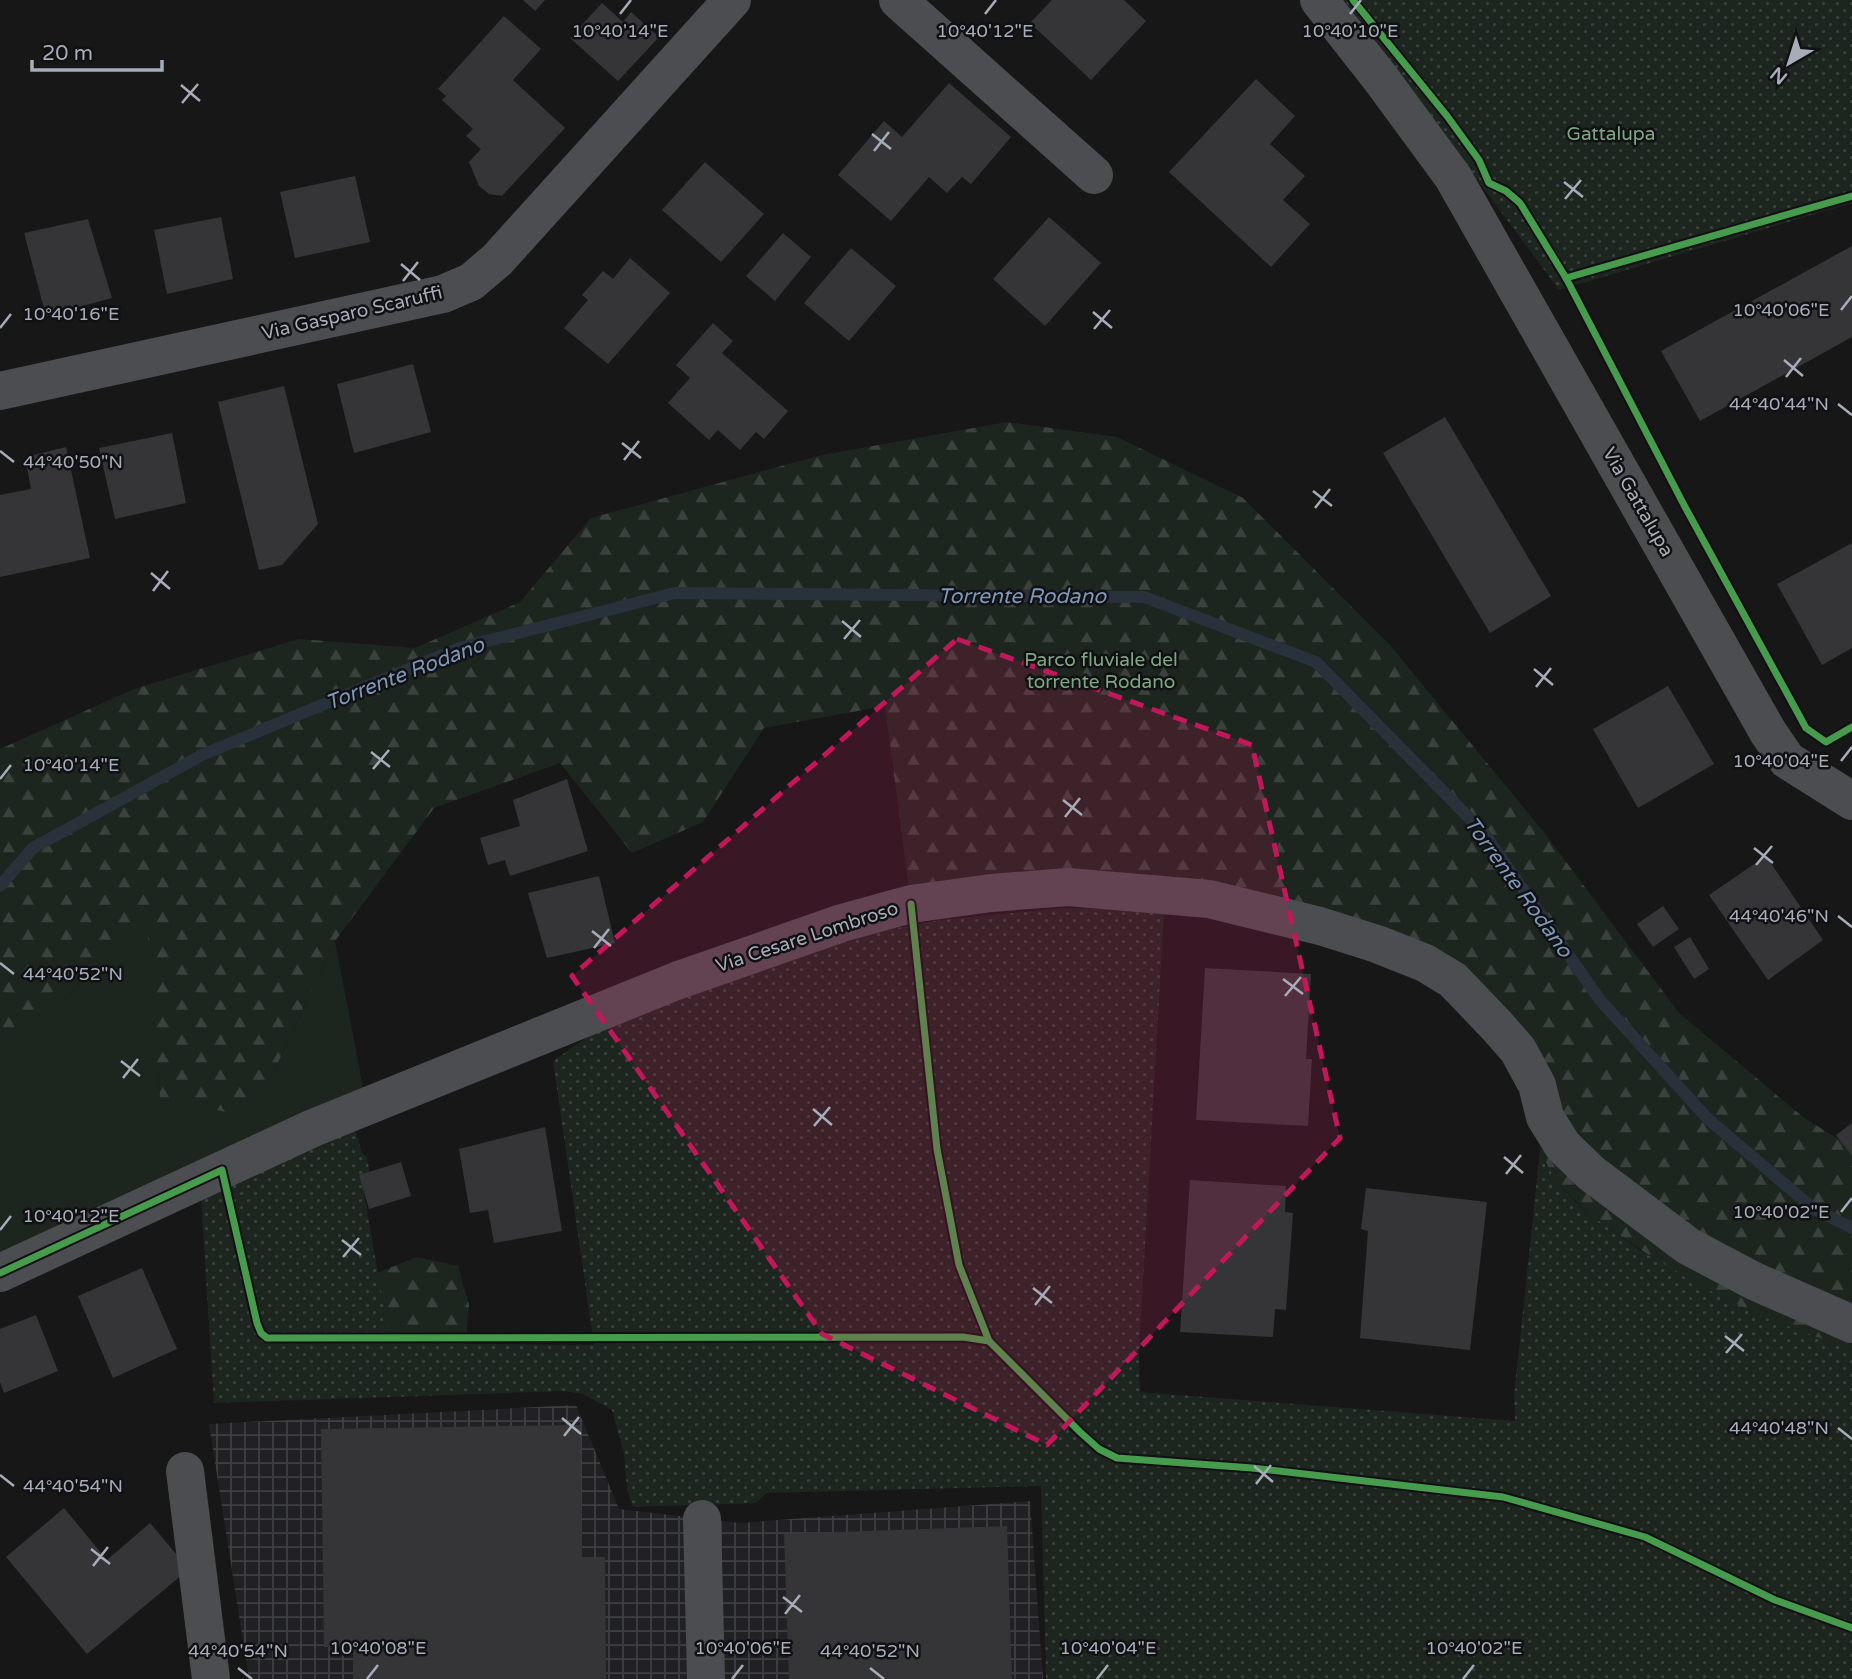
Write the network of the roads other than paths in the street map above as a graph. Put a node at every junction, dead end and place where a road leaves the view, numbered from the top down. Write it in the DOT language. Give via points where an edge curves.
graph roads {
  1 [pos="898,0"];
  2 [pos="1319,0"];
  3 [pos="717,5"];
  4 [pos="1094,175"];
  5 [pos="0,391"];
  6 [pos="1852,801"];
  7 [pos="0,1273"];
  8 [pos="1852,1324"];
  9 [pos="185,1471"];
  10 [pos="702,1519"];
  11 [pos="211,1679"];
  12 [pos="706,1679"];
  1 -- 4 [label="street"];
  2 -- 6 [label="street, Via Gattalupa" via="1452,177 1768,732 1787,760"];
  3 -- 5 [label="street, Via Gasparo Scaruffi" via="498,260 471,282 443,294"];
  7 -- 8 [label="street, Via Cesare Lombroso" via="313,1128 676,981 911,904 1068,887 1209,899 1320,926 1424,963 1453,980 1518,1050 1537,1085 1545,1117 1563,1146 1591,1173 1688,1245 1754,1281"];
  9 -- 11 [label="street"];
  10 -- 12 [label="street"];
}
